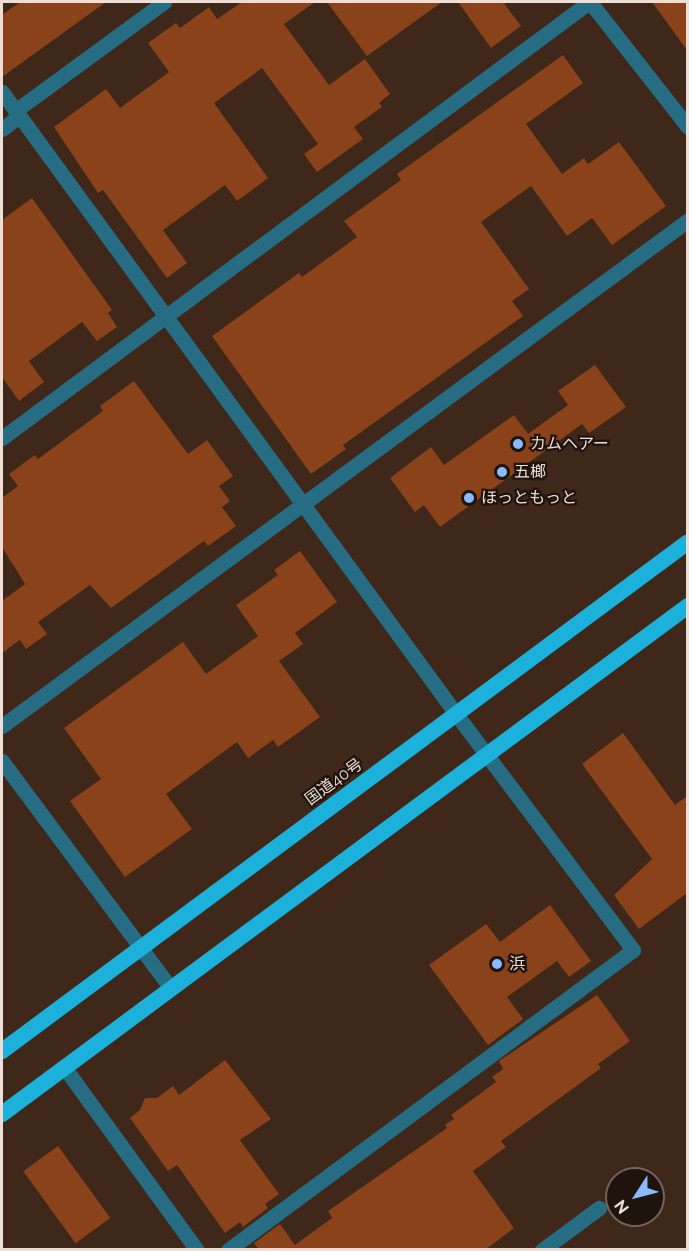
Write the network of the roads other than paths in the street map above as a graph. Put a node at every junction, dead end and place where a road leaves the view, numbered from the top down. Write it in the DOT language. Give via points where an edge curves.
graph roads {
  1 [pos="164,2"];
  2 [pos="590,2"];
  3 [pos="2,92"];
  4 [pos="17,114"];
  5 [pos="687,127"];
  6 [pos="2,129"];
  7 [pos="687,220"];
  8 [pos="164,315"];
  9 [pos="2,438"];
  10 [pos="301,502"];
  11 [pos="687,542"];
  12 [pos="687,606"];
  13 [pos="456,714"];
  14 [pos="2,726"];
  15 [pos="486,754"];
  16 [pos="2,761"];
  17 [pos="141,947"];
  18 [pos="170,987"];
  19 [pos="2,1051"];
  20 [pos="64,1067"];
  21 [pos="2,1114"];
  22 [pos="599,1208"];
  23 [pos="197,1250"];
  24 [pos="228,1250"];
  25 [pos="542,1250"];
  1 -- 4 [label="street"];
  2 -- 5 [label="street"];
  2 -- 8 [label="street"];
  3 -- 4 [label="street"];
  4 -- 6 [label="street"];
  4 -- 8 [label="street"];
  7 -- 10 [label="street"];
  8 -- 9 [label="street"];
  8 -- 10 [label="street"];
  10 -- 13 [label="street"];
  10 -- 14 [label="street"];
  11 -- 13 [label="highway, 国道40号"];
  12 -- 15 [label="highway"];
  13 -- 15 [label="street"];
  13 -- 17 [label="highway, 国道40号"];
  15 -- 18 [label="highway"];
  15 -- 24 [label="street" via="633,950"];
  16 -- 17 [label="street"];
  17 -- 18 [label="street"];
  17 -- 19 [label="highway, 国道40号"];
  18 -- 20 [label="highway"];
  20 -- 21 [label="highway"];
  20 -- 23 [label="street"];
  22 -- 25 [label="street"];
}
